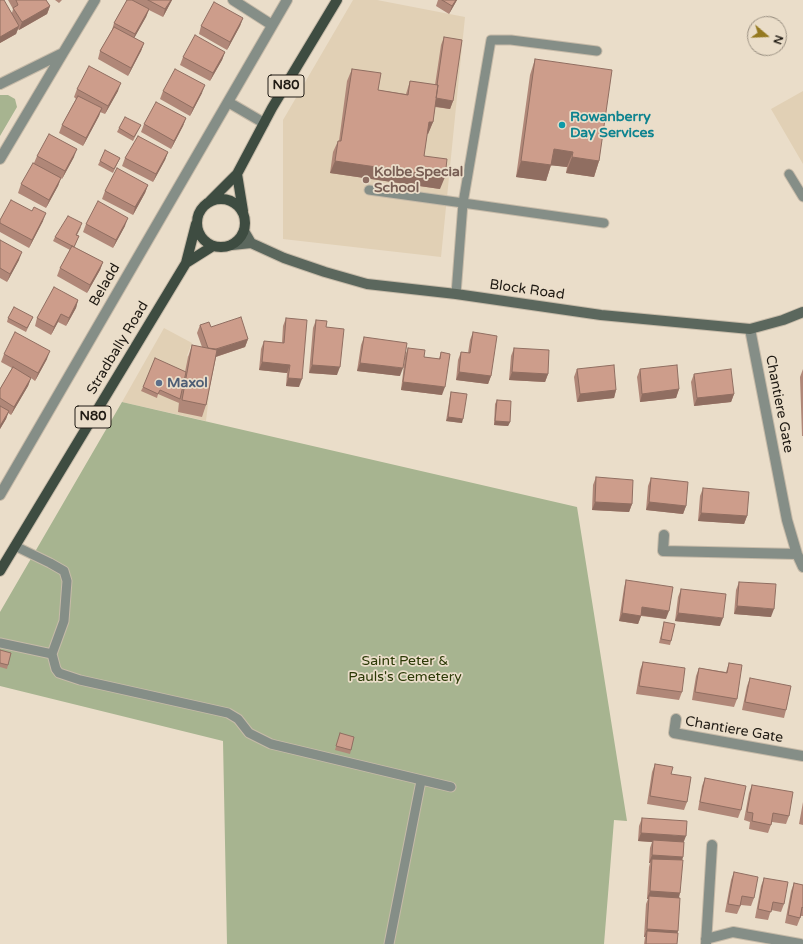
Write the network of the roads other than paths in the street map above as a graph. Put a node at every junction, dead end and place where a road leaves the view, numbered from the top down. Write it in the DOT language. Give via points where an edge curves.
graph roads {
  1 [pos="95,0"];
  2 [pos="233,0"];
  3 [pos="287,0"];
  4 [pos="337,0"];
  5 [pos="272,25"];
  6 [pos="62,52"];
  7 [pos="597,52"];
  8 [pos="0,84"];
  9 [pos="228,102"];
  10 [pos="264,123"];
  11 [pos="0,160"];
  12 [pos="238,174"];
  13 [pos="789,174"];
  14 [pos="369,190"];
  15 [pos="803,197"];
  16 [pos="210,201"];
  17 [pos="463,203"];
  18 [pos="243,212"];
  19 [pos="604,223"];
  20 [pos="196,224"];
  21 [pos="244,231"];
  22 [pos="251,243"];
  23 [pos="232,245"];
  24 [pos="213,246"];
  25 [pos="186,263"];
  26 [pos="456,294"];
  27 [pos="803,312"];
  28 [pos="750,329"];
  29 [pos="4,479"];
  30 [pos="0,495"];
  31 [pos="664,535"];
  32 [pos="15,546"];
  33 [pos="797,554"];
  34 [pos="803,567"];
  35 [pos="0,571"];
  36 [pos="0,643"];
  37 [pos="52,654"];
  38 [pos="676,719"];
  39 [pos="803,756"];
  40 [pos="420,781"];
  41 [pos="451,787"];
  42 [pos="712,845"];
  43 [pos="706,942"];
  44 [pos="389,944"];
  45 [pos="800,944"];
  1 -- 6 [label="street"];
  2 -- 5 [label="street"];
  3 -- 5 [label="street, Beladd"];
  4 -- 10 [label="main road, N80"];
  5 -- 9 [label="street, Beladd"];
  6 -- 8 [label="street"];
  6 -- 11 [label="street"];
  7 -- 17 [label="lane" via="511,40 491,40"];
  9 -- 10 [label="street"];
  9 -- 29 [label="street, Beladd"];
  10 -- 12 [label="main road, N80"];
  12 -- 16 [label="main road, N80"];
  12 -- 18 [label="main road"];
  13 -- 15 [label="lane"];
  14 -- 17 [label="lane"];
  16 -- 18 [label="main road" via="219,198 229,200 237,204"];
  16 -- 20 [label="main road, N80" via="202,207"];
  17 -- 19 [label="lane"];
  17 -- 26 [label="lane"];
  18 -- 21 [label="main road"];
  20 -- 24 [label="main road" via="199,234"];
  20 -- 25 [label="main road, Stradbally Road / N80"];
  21 -- 22 [label="street"];
  21 -- 23 [label="main road"];
  22 -- 23 [label="street"];
  22 -- 26 [label="street, Block Road" via="284,258 368,284"];
  23 -- 24 [label="main road, N80"];
  24 -- 25 [label="main road, Stradbally Road / N80"];
  25 -- 32 [label="main road, Stradbally Road / N80"];
  26 -- 28 [label="street, Block Road" via="601,315"];
  27 -- 28 [label="street, Block Road"];
  28 -- 33 [label="street, Chantiere Gate" via="787,520"];
  29 -- 30 [label="street, Beladd"];
  31 -- 33 [label="street" via="663,551"];
  32 -- 35 [label="main road, Stradbally Road / N80"];
  32 -- 37 [label="lane" via="64,571 68,581 64,621"];
  33 -- 34 [label="street, Chantiere Gate"];
  36 -- 37 [label="lane"];
  37 -- 40 [label="lane" via="56,669 68,677 228,713 238,719 249,733 271,744"];
  38 -- 39 [label="street, Chantiere Gate" via="674,733"];
  40 -- 41 [label="lane"];
  40 -- 44 [label="lane"];
  42 -- 43 [label="street"];
  43 -- 45 [label="street" via="733,932"];
}
